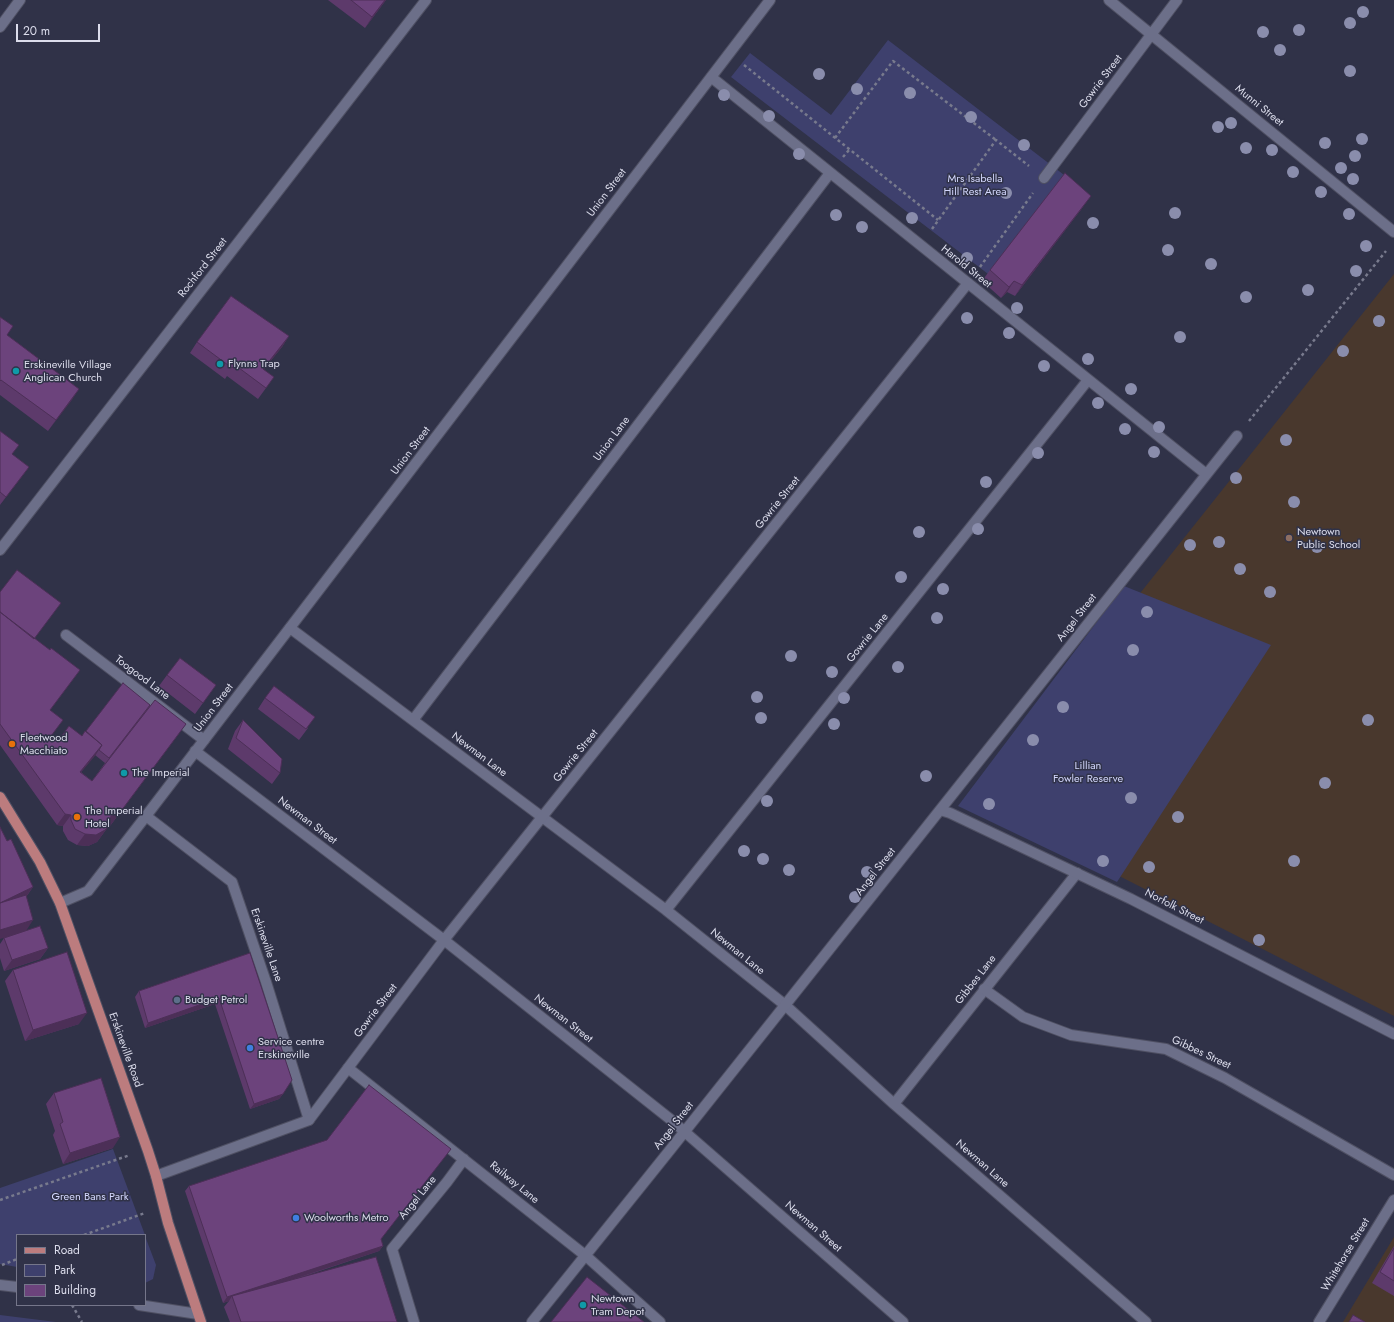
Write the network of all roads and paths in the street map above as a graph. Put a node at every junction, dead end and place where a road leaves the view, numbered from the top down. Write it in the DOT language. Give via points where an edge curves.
graph roads {
  1 [pos="20,0"];
  2 [pos="426,0"];
  3 [pos="770,0"];
  4 [pos="1109,0"];
  5 [pos="1177,0"];
  6 [pos="0,27"];
  7 [pos="1152,34"];
  8 [pos="729,54"];
  9 [pos="711,77"];
  10 [pos="835,138"];
  11 [pos="996,140"];
  12 [pos="830,173"];
  13 [pos="1044,178"];
  14 [pos="938,220"];
  15 [pos="1394,232"];
  16 [pos="920,245"];
  17 [pos="1389,247"];
  18 [pos="968,284"];
  19 [pos="1088,380"];
  20 [pos="1237,436"];
  21 [pos="1206,474"];
  22 [pos="0,550"];
  23 [pos="290,628"];
  24 [pos="66,635"];
  25 [pos="413,720"];
  26 [pos="204,740"];
  27 [pos="195,751"];
  28 [pos="0,797"];
  29 [pos="940,810"];
  30 [pos="146,816"];
  31 [pos="542,818"];
  32 [pos="1077,872"];
  33 [pos="60,903"];
  34 [pos="666,910"];
  35 [pos="444,940"];
  36 [pos="984,989"];
  37 [pos="785,1005"];
  38 [pos="1394,1034"];
  39 [pos="348,1068"];
  40 [pos="894,1104"];
  41 [pos="309,1120"];
  42 [pos="685,1131"];
  43 [pos="464,1159"];
  44 [pos="132,1162"];
  45 [pos="1394,1175"];
  46 [pos="156,1176"];
  47 [pos="0,1200"];
  48 [pos="1394,1200"];
  49 [pos="149,1212"];
  50 [pos="87,1234"];
  51 [pos="586,1256"];
  52 [pos="16,1259"];
  53 [pos="0,1265"];
  54 [pos="0,1285"];
  55 [pos="16,1288"];
  56 [pos="73,1306"];
  57 [pos="144,1306"];
  58 [pos="200,1318"];
  59 [pos="82,1322"];
  60 [pos="414,1322"];
  61 [pos="532,1322"];
  62 [pos="660,1322"];
  63 [pos="904,1322"];
  64 [pos="1146,1322"];
  65 [pos="1319,1322"];
  1 -- 6 [label="street"];
  2 -- 22 [label="street, Rochford Street"];
  3 -- 8 [label="street, Union Street"];
  4 -- 7 [label="street, Munni Street"];
  5 -- 7 [label="street, Gowrie Street"];
  7 -- 13 [label="street, Gowrie Street"];
  7 -- 15 [label="street, Munni Street"];
  8 -- 9 [label="street, Union Street"];
  8 -- 10 [label="path"];
  9 -- 12 [label="street, Harold Street"];
  9 -- 23 [label="street, Union Street"];
  10 -- 11 [label="path" via="893,61"];
  10 -- 14 [label="path"];
  11 -- 13 [label="path"];
  11 -- 14 [label="path"];
  12 -- 16 [label="street, Harold Street"];
  12 -- 25 [label="street, Union Lane"];
  13 -- 18 [label="path"];
  14 -- 16 [label="path"];
  16 -- 18 [label="street, Harold Street"];
  17 -- 20 [label="path"];
  18 -- 19 [label="street, Harold Street"];
  18 -- 31 [label="street, Gowrie Street"];
  19 -- 21 [label="street, Harold Street"];
  19 -- 34 [label="street, Gowrie Lane"];
  20 -- 21 [label="street, Angel Street"];
  21 -- 29 [label="street, Angel Street"];
  23 -- 25 [label="street, Newman Lane"];
  23 -- 26 [label="street, Union Street"];
  24 -- 26 [label="street, Toogood Lane"];
  25 -- 31 [label="street, Newman Lane"];
  26 -- 27 [label="street, Union Street"];
  27 -- 30 [label="street, Union Street"];
  27 -- 35 [label="street, Newman Street"];
  28 -- 33 [label="main road, Erskineville Road" via="40,862"];
  29 -- 32 [label="street, Norfolk Street"];
  29 -- 37 [label="street, Angel Street"];
  30 -- 33 [label="street, Union Street" via="88,890"];
  30 -- 41 [label="street, Erskineville Lane" via="232,882"];
  31 -- 34 [label="street, Newman Lane"];
  31 -- 35 [label="street, Gowrie Street"];
  32 -- 36 [label="street, Gibbes Lane"];
  32 -- 38 [label="street, Norfolk Street"];
  33 -- 46 [label="main road, Erskineville Road"];
  34 -- 37 [label="street, Newman Lane"];
  35 -- 39 [label="street, Gowrie Street"];
  35 -- 42 [label="street, Newman Street"];
  36 -- 40 [label="street, Gibbes Lane"];
  36 -- 45 [label="street, Gibbes Street" via="1023,1016 1071,1036 1166,1049 1225,1078"];
  37 -- 40 [label="street, Newman Lane"];
  37 -- 42 [label="street, Angel Street"];
  39 -- 41 [label="street, Gowrie Street"];
  39 -- 43 [label="street, Railway Lane"];
  40 -- 64 [label="street, Newman Lane"];
  41 -- 46 [label="street"];
  42 -- 51 [label="street, Angel Street"];
  42 -- 63 [label="street, Newman Street"];
  43 -- 51 [label="street, Railway Lane"];
  43 -- 60 [label="street, Angel Lane" via="392,1249"];
  44 -- 47 [label="path" via="130,1155"];
  46 -- 58 [label="main road, Erskineville Road" via="168,1223"];
  48 -- 65 [label="street, Whitehorse Street"];
  49 -- 50 [label="path"];
  51 -- 61 [label="street, Angel Street"];
  51 -- 62 [label="street, Railway Lane"];
  52 -- 53 [label="path"];
  54 -- 55 [label="street"];
  56 -- 59 [label="path"];
  57 -- 58 [label="street"];
}
